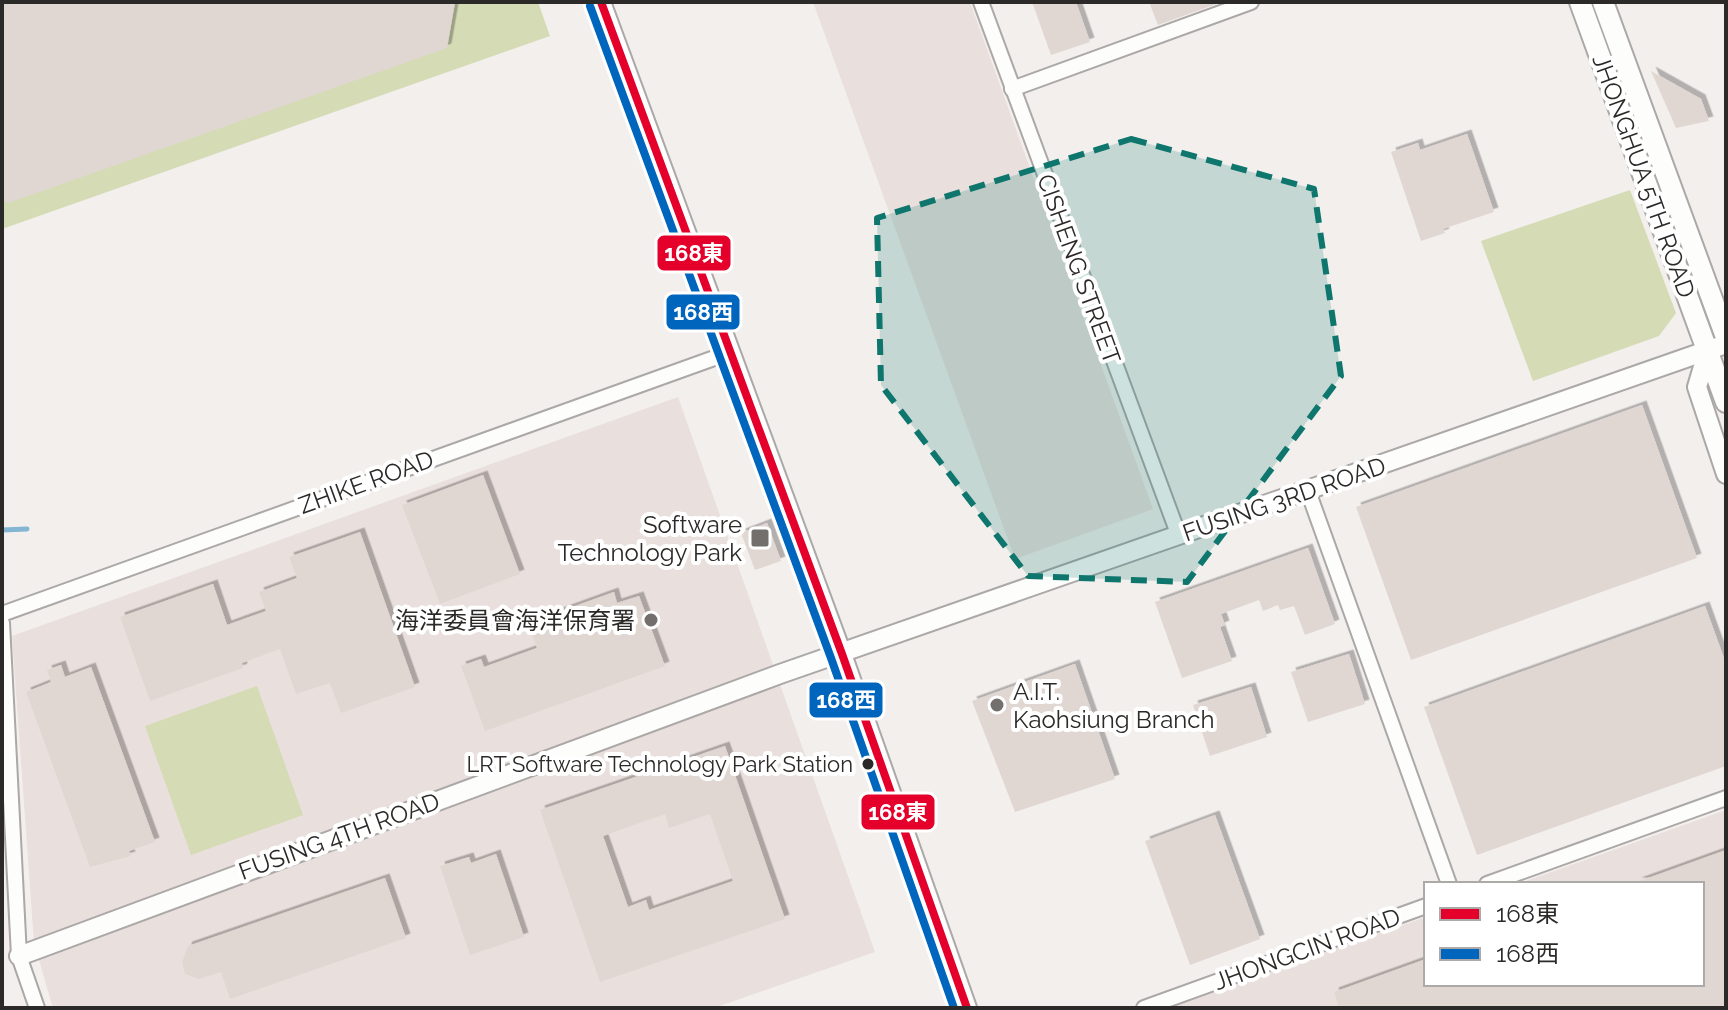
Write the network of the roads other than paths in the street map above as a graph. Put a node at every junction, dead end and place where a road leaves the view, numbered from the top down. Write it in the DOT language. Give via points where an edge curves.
graph roads {
  1 [pos="601,2"];
  2 [pos="981,2"];
  3 [pos="1251,2"];
  4 [pos="1580,2"];
  5 [pos="1603,2"];
  6 [pos="1012,89"];
  7 [pos="1726,337"];
  8 [pos="1717,347"];
  9 [pos="731,352"];
  10 [pos="1726,402"];
  11 [pos="1726,474"];
  12 [pos="1308,491"];
  13 [pos="1179,536"];
  14 [pos="2,614"];
  15 [pos="2,623"];
  16 [pos="842,654"];
  17 [pos="1726,798"];
  18 [pos="1448,882"];
  19 [pos="1493,882"];
  20 [pos="1424,907"];
  21 [pos="19,956"];
  22 [pos="37,1008"];
  23 [pos="967,1008"];
  24 [pos="1144,1008"];
  1 -- 9 [label="street"];
  2 -- 6 [label="street, CISHENG STREET"];
  3 -- 6 [label="street"];
  4 -- 8 [label="main road, JHONGHUA 5TH ROAD"];
  5 -- 7 [label="main road, JHONGHUA 5TH ROAD"];
  6 -- 13 [label="street, CISHENG STREET"];
  8 -- 10 [label="main road, JHONGHUA 5TH ROAD"];
  8 -- 11 [label="street" via="1697,387"];
  8 -- 12 [label="street, FUSING 3RD ROAD"];
  9 -- 14 [label="street, ZHIKE ROAD"];
  9 -- 16 [label="street"];
  12 -- 13 [label="street, FUSING 3RD ROAD"];
  12 -- 18 [label="street"];
  13 -- 16 [label="street, FUSING 3RD ROAD"];
  15 -- 21 [label="street"];
  16 -- 21 [label="street, FUSING 4TH ROAD"];
  16 -- 23 [label="street"];
  17 -- 19 [label="street"];
  20 -- 24 [label="street, JHONGCIN ROAD"];
  21 -- 22 [label="street"];
}
